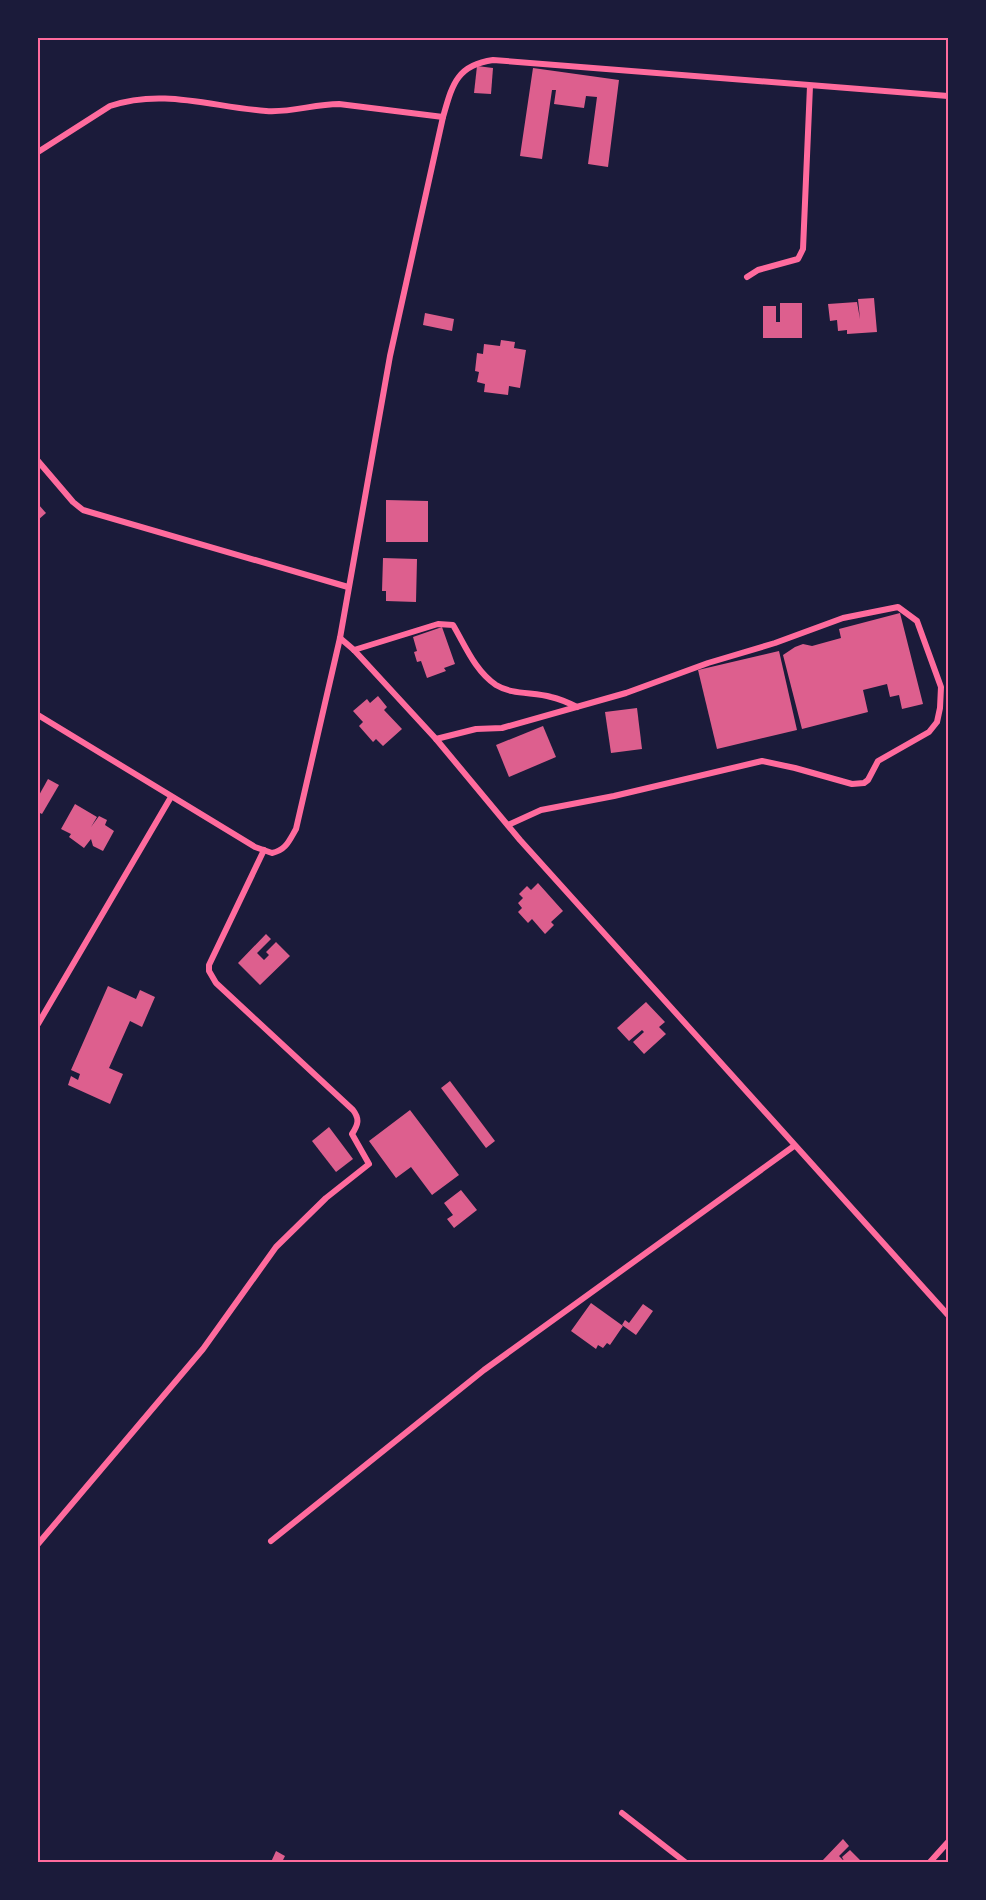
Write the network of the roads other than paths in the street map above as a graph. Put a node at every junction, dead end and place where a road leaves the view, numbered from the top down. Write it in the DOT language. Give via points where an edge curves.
graph roads {
  1 [pos="810,86"];
  2 [pos="948,96"];
  3 [pos="443,117"];
  4 [pos="38,152"];
  5 [pos="747,277"];
  6 [pos="38,460"];
  7 [pos="348,587"];
  8 [pos="340,638"];
  9 [pos="354,650"];
  10 [pos="577,706"];
  11 [pos="38,715"];
  12 [pos="436,739"];
  13 [pos="171,797"];
  14 [pos="508,825"];
  15 [pos="264,850"];
  16 [pos="38,1024"];
  17 [pos="794,1146"];
  18 [pos="948,1315"];
  19 [pos="271,1540"];
  20 [pos="38,1544"];
  21 [pos="622,1813"];
  22 [pos="948,1842"];
  23 [pos="685,1863"];
  24 [pos="930,1863"];
  1 -- 2 [label="street"];
  1 -- 3 [label="street" via="492,60 459,74"];
  1 -- 5 [label="street" via="803,249 798,259"];
  3 -- 4 [label="street" via="339,104 280,111 151,98 110,106"];
  3 -- 7 [label="street" via="390,356"];
  6 -- 7 [label="street" via="83,510"];
  7 -- 8 [label="street"];
  8 -- 9 [label="street"];
  8 -- 15 [label="street" via="296,829 284,849 272,853"];
  9 -- 10 [label="street" via="438,624 453,625 466,650 498,686 550,696"];
  9 -- 12 [label="street"];
  10 -- 12 [label="street" via="502,728 476,729"];
  10 -- 14 [label="street" via="626,693 843,618 898,607 917,621 941,687 937,722 929,732 878,761 864,783 852,784 762,761 541,810"];
  11 -- 13 [label="street"];
  12 -- 14 [label="street"];
  13 -- 15 [label="street"];
  13 -- 16 [label="street"];
  14 -- 17 [label="street"];
  15 -- 20 [label="street" via="209,971 216,983 352,1110 358,1119 352,1134 369,1164 326,1198 276,1247 203,1349"];
  17 -- 18 [label="street"];
  17 -- 19 [label="street" via="484,1370"];
  21 -- 23 [label="street"];
  22 -- 24 [label="street"];
}
